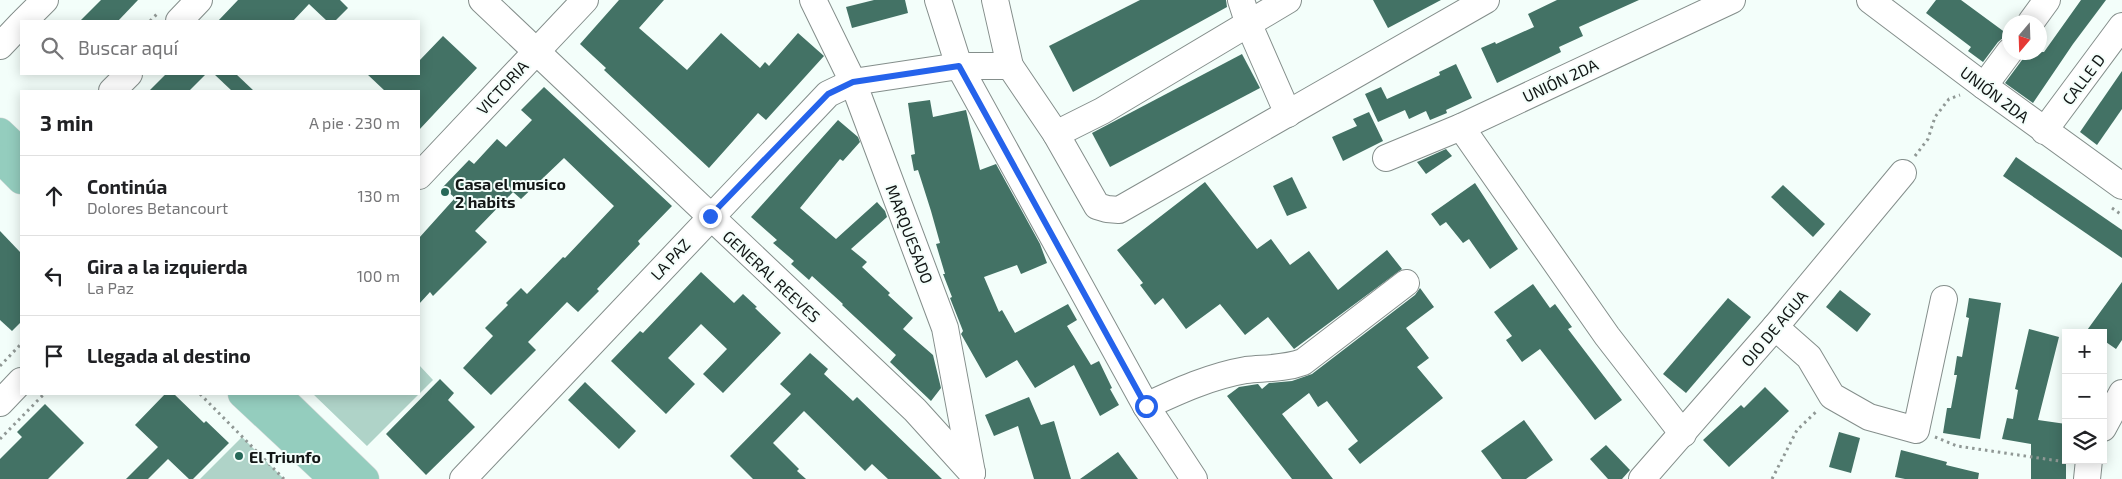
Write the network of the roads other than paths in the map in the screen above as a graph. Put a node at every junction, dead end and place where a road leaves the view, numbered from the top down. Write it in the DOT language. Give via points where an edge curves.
graph roads {
  1 [pos="45,0"];
  2 [pos="199,0"];
  3 [pos="482,0"];
  4 [pos="585,0"];
  5 [pos="813,0"];
  6 [pos="938,0"];
  7 [pos="995,0"];
  8 [pos="1242,0"];
  9 [pos="1288,0"];
  10 [pos="1486,0"];
  11 [pos="1732,0"];
  12 [pos="1870,0"];
  13 [pos="2047,0"];
  14 [pos="2036,15"];
  15 [pos="25,20"];
  16 [pos="180,20"];
  17 [pos="20,25"];
  18 [pos="1249,25"];
  19 [pos="2122,26"];
  20 [pos="0,46"];
  21 [pos="536,51"];
  22 [pos="2003,60"];
  23 [pos="959,66"];
  24 [pos="1010,66"];
  25 [pos="128,75"];
  26 [pos="853,82"];
  27 [pos="1984,86"];
  28 [pos="113,90"];
  29 [pos="1288,114"];
  30 [pos="1461,127"];
  31 [pos="2044,131"];
  32 [pos="0,132"];
  33 [pos="1056,134"];
  34 [pos="20,151"];
  35 [pos="1386,158"];
  36 [pos="0,159"];
  37 [pos="1903,173"];
  38 [pos="420,175"];
  39 [pos="20,179"];
  40 [pos="2122,186"];
  41 [pos="710,216"];
  42 [pos="1406,283"];
  43 [pos="1944,298"];
  44 [pos="1775,328"];
  45 [pos="20,382"];
  46 [pos="243,395"];
  47 [pos="278,395"];
  48 [pos="0,403"];
  49 [pos="1146,406"];
  50 [pos="2120,407"];
  51 [pos="2107,423"];
  52 [pos="1683,434"];
  53 [pos="330,472"];
  54 [pos="973,476"];
  55 [pos="365,479"];
  56 [pos="463,479"];
  57 [pos="1194,479"];
  58 [pos="1642,479"];
  1 -- 15 [label="street"];
  2 -- 16 [label="street"];
  3 -- 21 [label="street, GENERAL REEVES"];
  4 -- 21 [label="street, VICTORIA"];
  5 -- 26 [label="street, MARQUESADO"];
  6 -- 23 [label="street"];
  7 -- 24 [label="street"];
  8 -- 18 [label="street"];
  9 -- 18 [label="street"];
  10 -- 29 [label="street"];
  11 -- 30 [label="street, UNIÓN 2DA"];
  12 -- 27 [label="street, UNIÓN 2DA"];
  13 -- 14 [label="street"];
  17 -- 20 [label="street"];
  18 -- 29 [label="street"];
  18 -- 33 [label="street" via="1102,111"];
  19 -- 31 [label="street, CALLE D"];
  21 -- 38 [label="street, VICTORIA"];
  21 -- 41 [label="street, GENERAL REEVES"];
  22 -- 27 [label="street"];
  23 -- 24 [label="street, LA PAZ"];
  23 -- 26 [label="street, LA PAZ"];
  23 -- 49 [label="street"];
  24 -- 33 [label="street"];
  25 -- 28 [label="street"];
  26 -- 41 [label="street, LA PAZ" via="828,94"];
  26 -- 54 [label="street, MARQUESADO" via="945,328"];
  27 -- 31 [label="street, UNIÓN 2DA"];
  29 -- 33 [label="street" via="1120,210 1097,206"];
  30 -- 35 [label="street, UNIÓN 2DA"];
  30 -- 52 [label="street" via="1607,336"];
  31 -- 40 [label="street, UNIÓN 2DA"];
  32 -- 34 [label="main road"];
  36 -- 39 [label="main road"];
  37 -- 44 [label="street, OJO DE AGUA"];
  41 -- 54 [label="street, GENERAL REEVES" via="914,410"];
  41 -- 56 [label="street, LA PAZ"];
  42 -- 49 [label="street" via="1304,362 1290,367 1245,370 1223,376"];
  43 -- 44 [label="street" via="1916,430 1869,417 1832,396 1809,356"];
  44 -- 52 [label="street, OJO DE AGUA"];
  45 -- 48 [label="street"];
  46 -- 53 [label="main road"];
  47 -- 53 [label="main road"];
  49 -- 57 [label="street"];
  50 -- 51 [label="street"];
  52 -- 58 [label="street, OJO DE AGUA"];
  53 -- 55 [label="main road"];
}
